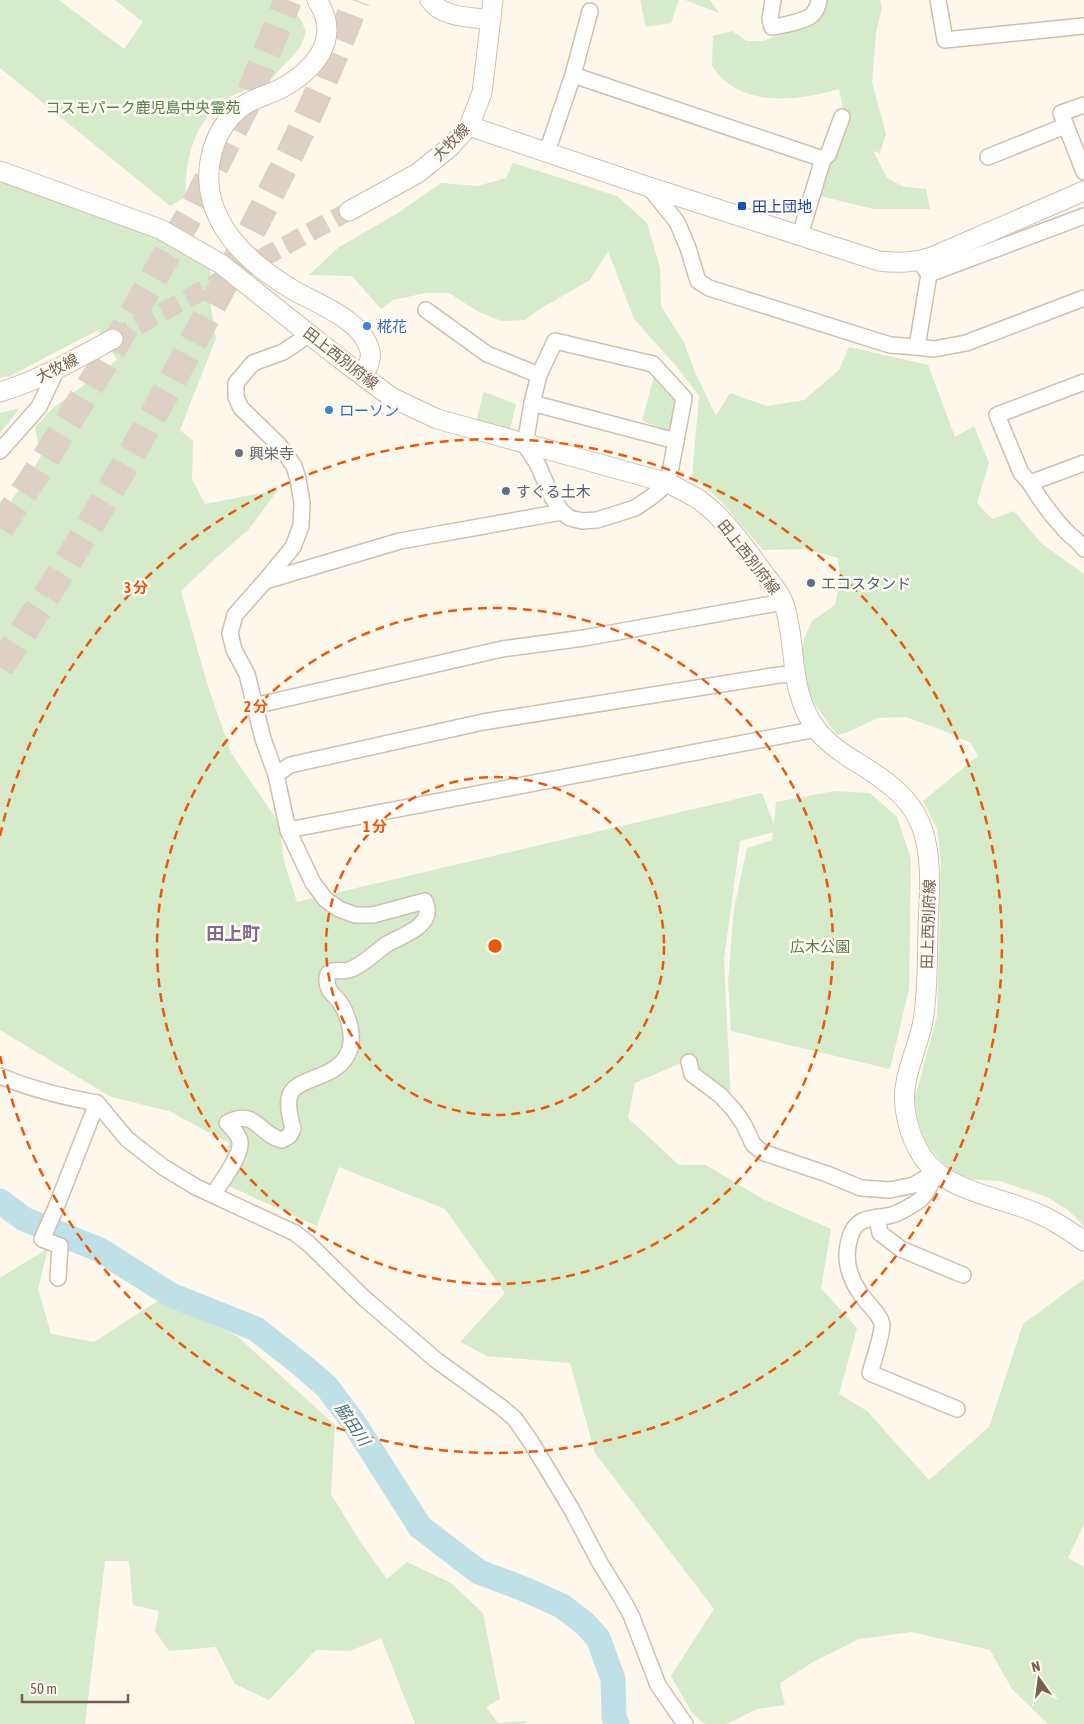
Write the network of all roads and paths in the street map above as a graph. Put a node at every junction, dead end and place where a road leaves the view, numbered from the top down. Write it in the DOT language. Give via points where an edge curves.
graph roads {
  1 [pos="317,0"];
  2 [pos="430,0"];
  3 [pos="493,0"];
  4 [pos="773,0"];
  5 [pos="819,0"];
  6 [pos="938,0"];
  7 [pos="590,11"];
  8 [pos="491,20"];
  9 [pos="1084,26"];
  10 [pos="573,75"];
  11 [pos="1084,105"];
  12 [pos="842,117"];
  13 [pos="469,126"];
  14 [pos="1066,126"];
  15 [pos="546,152"];
  16 [pos="988,157"];
  17 [pos="824,159"];
  18 [pos="0,171"];
  19 [pos="1084,172"];
  20 [pos="649,186"];
  21 [pos="1084,191"];
  22 [pos="349,211"];
  23 [pos="1084,216"];
  24 [pos="800,235"];
  25 [pos="924,268"];
  26 [pos="1084,298"];
  27 [pos="426,310"];
  28 [pos="310,334"];
  29 [pos="113,339"];
  30 [pos="918,347"];
  31 [pos="57,369"];
  32 [pos="539,375"];
  33 [pos="363,376"];
  34 [pos="1084,382"];
  35 [pos="0,392"];
  36 [pos="532,404"];
  37 [pos="676,441"];
  38 [pos="525,444"];
  39 [pos="0,451"];
  40 [pos="1084,463"];
  41 [pos="1030,482"];
  42 [pos="668,483"];
  43 [pos="562,512"];
  44 [pos="1083,545"];
  45 [pos="265,581"];
  46 [pos="784,602"];
  47 [pos="794,674"];
  48 [pos="254,706"];
  49 [pos="817,729"];
  50 [pos="276,775"];
  51 [pos="288,830"];
  52 [pos="689,1062"];
  53 [pos="0,1076"];
  54 [pos="97,1103"];
  55 [pos="937,1171"];
  56 [pos="213,1195"];
  57 [pos="877,1217"];
  58 [pos="1084,1241"];
  59 [pos="963,1275"];
  60 [pos="58,1278"];
  61 [pos="958,1409"];
  62 [pos="685,1724"];
  1 -- 33 [label="street" via="328,28 326,43 319,56 294,81 240,107 230,118 220,132 209,161 209,187 216,212 227,233 248,257 265,272 345,319 366,340 370,359"];
  2 -- 8 [label="street" via="445,12"];
  3 -- 8 [label="street, 大牧線"];
  4 -- 5 [label="street" via="772,27 811,16"];
  6 -- 9 [label="street" via="945,40"];
  7 -- 10 [label="street"];
  8 -- 13 [label="street, 大牧線" via="482,93"];
  10 -- 15 [label="street"];
  10 -- 17 [label="street"];
  11 -- 14 [label="street" via="1061,113"];
  12 -- 17 [label="street"];
  13 -- 15 [label="street"];
  13 -- 22 [label="street, 大牧線" via="450,147 418,173"];
  14 -- 16 [label="street"];
  14 -- 19 [label="street"];
  15 -- 20 [label="street"];
  17 -- 24 [label="street"];
  18 -- 28 [label="street, 田上西別府線" via="160,229 221,264"];
  20 -- 24 [label="street"];
  20 -- 30 [label="street" via="676,222 698,281 709,288 890,344"];
  21 -- 25 [label="street" via="943,252"];
  23 -- 25 [label="street"];
  24 -- 25 [label="street" via="879,261"];
  25 -- 30 [label="street"];
  26 -- 30 [label="street" via="966,343 934,349"];
  27 -- 32 [label="street" via="487,354"];
  28 -- 33 [label="street, 田上西別府線"];
  28 -- 45 [label="street" via="283,352 253,363 236,383 236,397 241,408 279,445 294,466 302,503 301,526 293,547"];
  29 -- 31 [label="street, 大牧線"];
  31 -- 35 [label="street, 大牧線"];
  31 -- 39 [label="street" via="39,408"];
  32 -- 36 [label="street"];
  32 -- 37 [label="street" via="555,341 653,364 684,398"];
  33 -- 38 [label="street, 田上西別府線" via="391,397 436,420"];
  34 -- 41 [label="street" via="997,415 1021,473"];
  36 -- 37 [label="street"];
  36 -- 38 [label="street"];
  37 -- 42 [label="street"];
  38 -- 42 [label="street, 田上西別府線"];
  38 -- 43 [label="street"];
  40 -- 41 [label="street"];
  41 -- 44 [label="street" via="1040,500 1066,531"];
  42 -- 43 [label="street" via="635,508 597,520 582,521"];
  42 -- 46 [label="street, 田上西別府線" via="699,500 721,520"];
  43 -- 45 [label="street" via="400,541"];
  45 -- 48 [label="street" via="235,615 230,633 234,650 247,674"];
  46 -- 47 [label="street, 田上西別府線"];
  46 -- 48 [label="street" via="584,638 502,649"];
  47 -- 49 [label="street, 田上西別府線" via="803,705"];
  47 -- 50 [label="street" via="483,722 290,765"];
  48 -- 50 [label="street"];
  49 -- 51 [label="street"];
  49 -- 55 [label="street, 田上西別府線" via="836,749 900,791 915,811 924,834 930,865 926,988 923,1021 905,1084 905,1112 913,1139 924,1158"];
  50 -- 51 [label="street"];
  51 -- 56 [label="street" via="314,883 326,900 339,909 355,915 373,915 425,900 428,911 421,924 365,961 348,970 328,974 328,989 344,1009 351,1048 345,1059 329,1074 296,1086 291,1092 288,1100 293,1129 282,1140 273,1138 251,1119 235,1118 227,1123 240,1142 238,1152"];
  52 -- 55 [label="street" via="692,1074 733,1109 753,1144 762,1152 861,1188 890,1190 914,1185"];
  53 -- 54 [label="street" via="64,1098"];
  54 -- 56 [label="street" via="127,1139 163,1167"];
  54 -- 60 [label="street" via="42,1239 60,1246"];
  55 -- 57 [label="street" via="923,1197 894,1214"];
  55 -- 58 [label="street, 田上西別府線" via="967,1190 1036,1212"];
  56 -- 62 [label="street" via="295,1233 436,1360 515,1419 622,1596 658,1685"];
  57 -- 59 [label="street" via="880,1233 900,1249"];
  57 -- 61 [label="street" via="859,1221 852,1231 847,1251 851,1280 882,1325 870,1372"];
}
